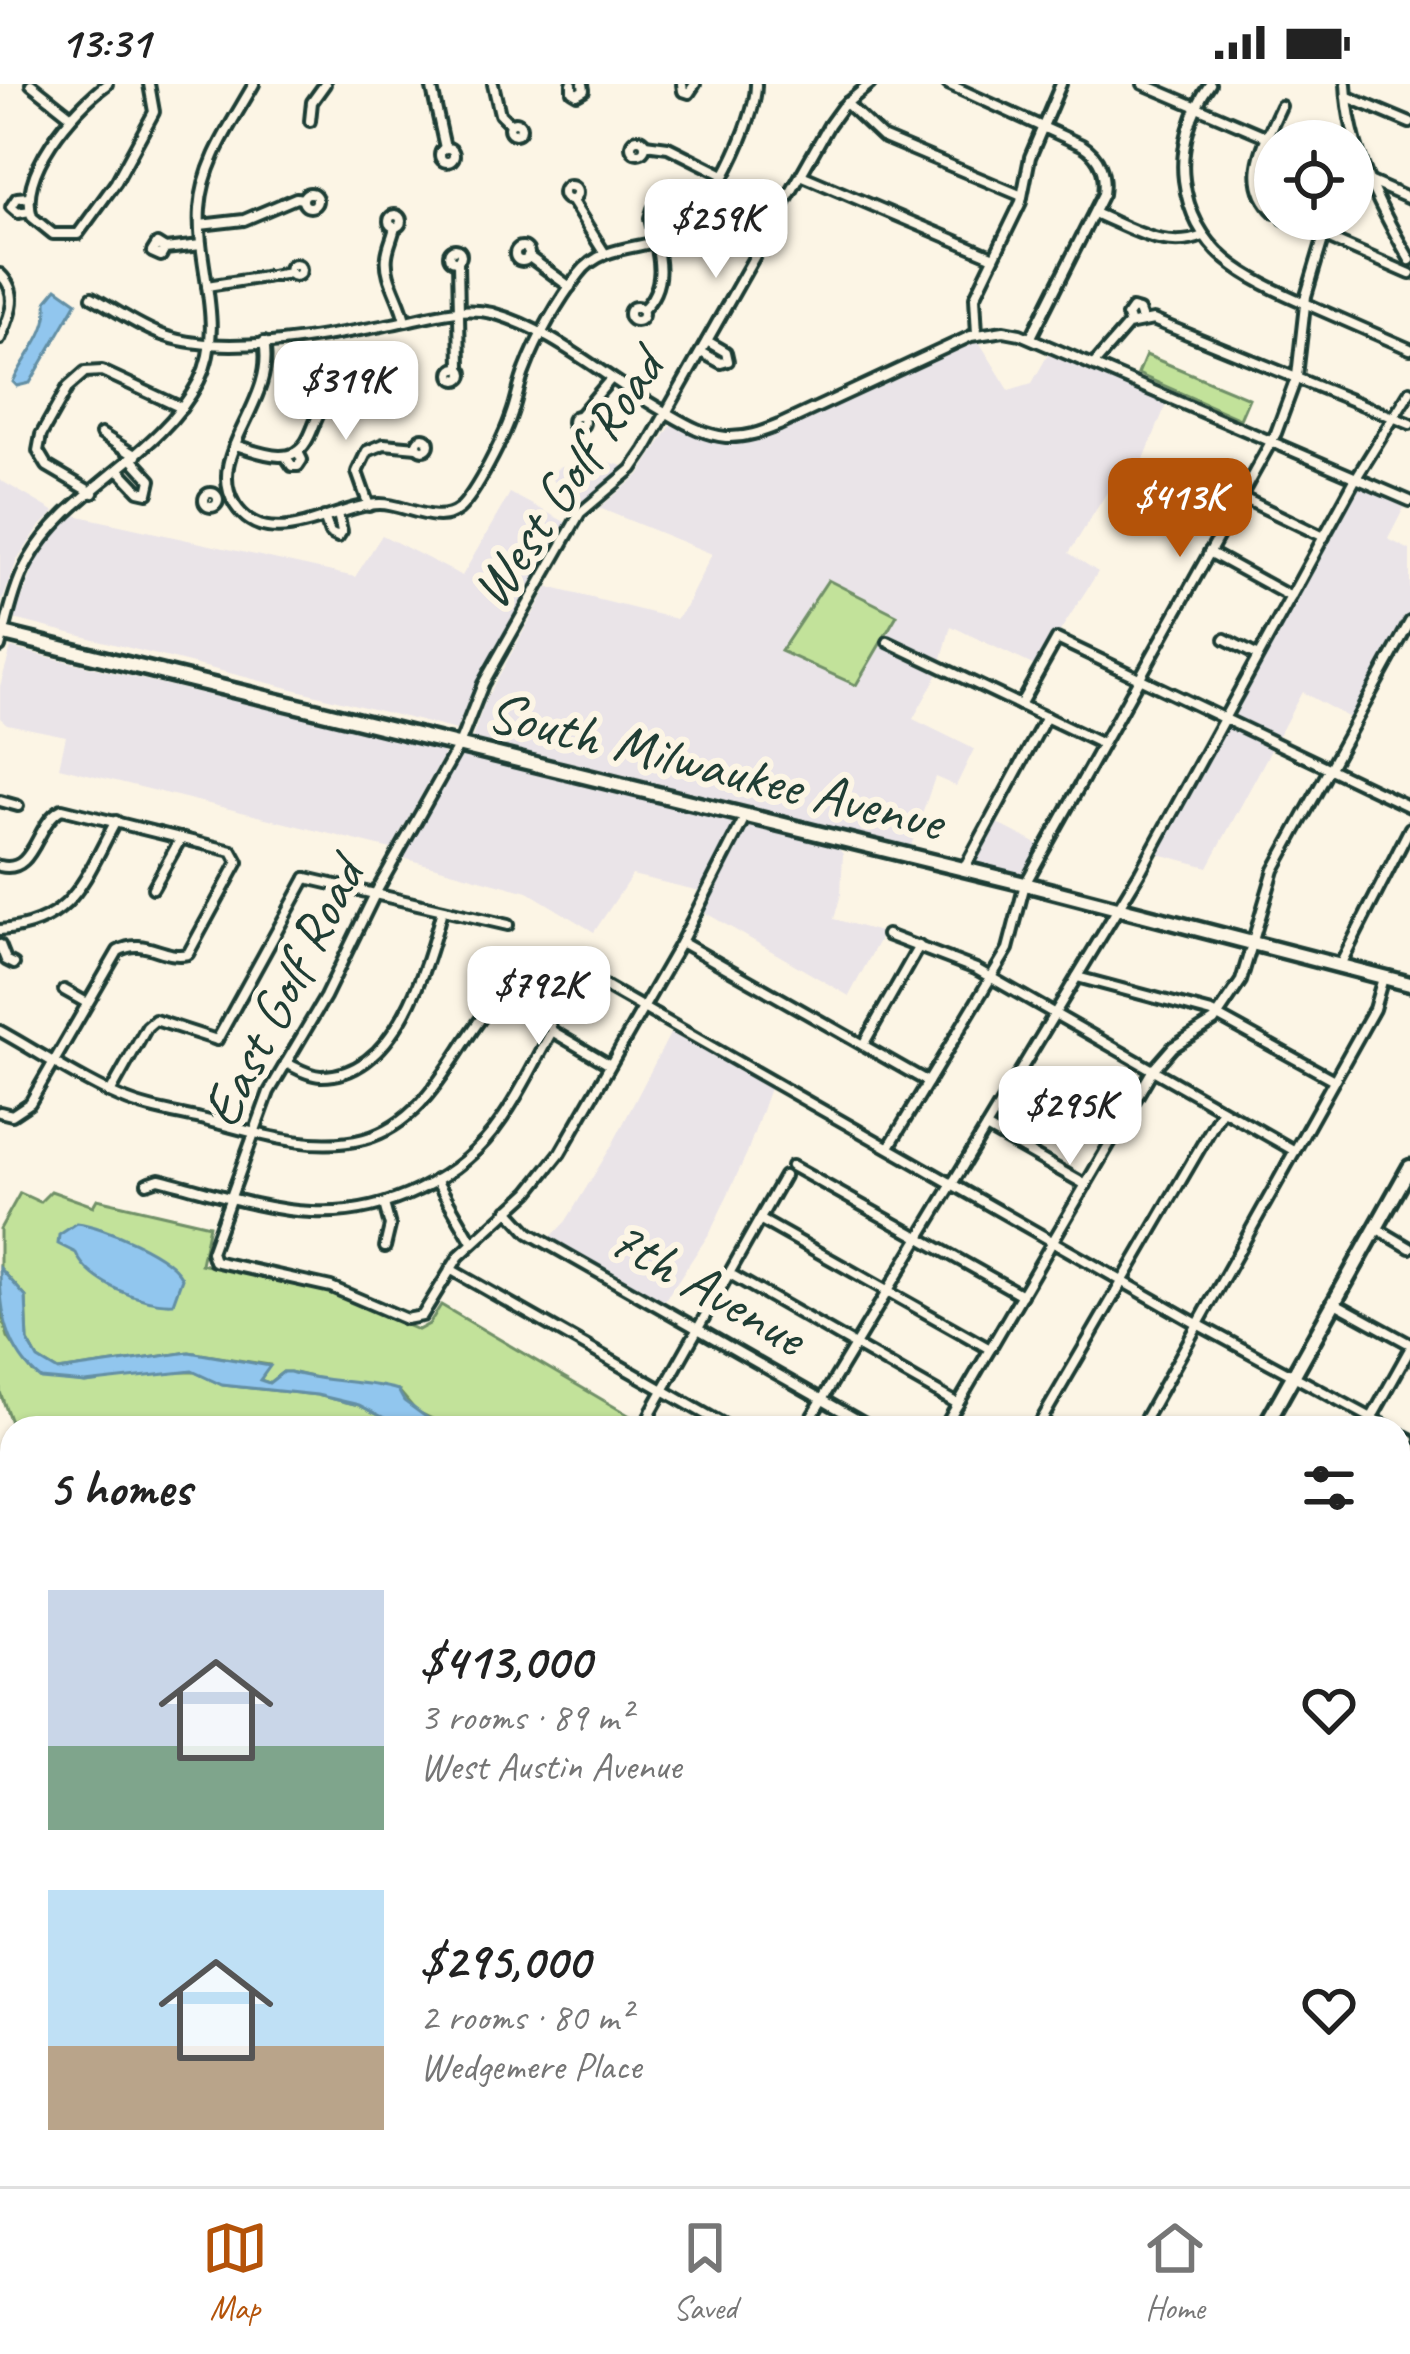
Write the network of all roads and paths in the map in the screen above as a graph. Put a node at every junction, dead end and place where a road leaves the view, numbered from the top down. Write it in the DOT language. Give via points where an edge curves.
graph roads {
  1 [pos="32,84"];
  2 [pos="106,84"];
  3 [pos="149,84"];
  4 [pos="254,84"];
  5 [pos="325,84"];
  6 [pos="431,84"];
  7 [pos="493,84"];
  8 [pos="572,84"];
  9 [pos="583,84"];
  10 [pos="682,84"];
  11 [pos="695,84"];
  12 [pos="756,84"];
  13 [pos="871,84"];
  14 [pos="948,84"];
  15 [pos="1060,84"];
  16 [pos="1143,84"];
  17 [pos="1210,84"];
  18 [pos="1346,84"];
  19 [pos="1346,96"];
  20 [pos="846,104"];
  21 [pos="1281,106"];
  22 [pos="1198,107"];
  23 [pos="70,115"];
  24 [pos="1277,120"];
  25 [pos="1352,120"];
  26 [pos="310,121"];
  27 [pos="1410,123"];
  28 [pos="510,124"];
  29 [pos="1042,127"];
  30 [pos="1254,131"];
  31 [pos="645,144"];
  32 [pos="445,148"];
  33 [pos="722,174"];
  34 [pos="801,175"];
  35 [pos="1374,184"];
  36 [pos="1374,192"];
  37 [pos="1022,196"];
  38 [pos="28,197"];
  39 [pos="303,199"];
  40 [pos="1410,199"];
  41 [pos="571,200"];
  42 [pos="30,211"];
  43 [pos="1094,213"];
  44 [pos="200,225"];
  45 [pos="395,227"];
  46 [pos="1203,236"];
  47 [pos="669,237"];
  48 [pos="1323,240"];
  49 [pos="1333,240"];
  50 [pos="655,241"];
  51 [pos="202,245"];
  52 [pos="165,249"];
  53 [pos="604,254"];
  54 [pos="528,256"];
  55 [pos="994,257"];
  56 [pos="1410,260"];
  57 [pos="458,261"];
  58 [pos="290,273"];
  59 [pos="0,274"];
  60 [pos="1410,274"];
  61 [pos="207,286"];
  62 [pos="571,287"];
  63 [pos="92,296"];
  64 [pos="1306,304"];
  65 [pos="642,310"];
  66 [pos="458,311"];
  67 [pos="406,321"];
  68 [pos="977,334"];
  69 [pos="543,335"];
  70 [pos="1031,337"];
  71 [pos="0,339"];
  72 [pos="707,341"];
  73 [pos="264,342"];
  74 [pos="210,344"];
  75 [pos="1410,349"];
  76 [pos="700,352"];
  77 [pos="1106,354"];
  78 [pos="1094,364"];
  79 [pos="460,368"];
  80 [pos="1110,370"];
  81 [pos="1297,376"];
  82 [pos="610,380"];
  83 [pos="1410,391"];
  84 [pos="322,407"];
  85 [pos="182,409"];
  86 [pos="666,413"];
  87 [pos="580,416"];
  88 [pos="1393,416"];
  89 [pos="1410,424"];
  90 [pos="100,434"];
  91 [pos="1272,440"];
  92 [pos="235,445"];
  93 [pos="417,447"];
  94 [pos="134,458"];
  95 [pos="120,471"];
  96 [pos="1356,478"];
  97 [pos="230,492"];
  98 [pos="93,493"];
  99 [pos="1241,496"];
  100 [pos="217,497"];
  101 [pos="1410,501"];
  102 [pos="369,506"];
  103 [pos="338,514"];
  104 [pos="324,518"];
  105 [pos="1324,537"];
  106 [pos="1209,552"];
  107 [pos="1291,598"];
  108 [pos="1410,622"];
  109 [pos="1,638"];
  110 [pos="1225,639"];
  111 [pos="888,642"];
  112 [pos="1258,656"];
  113 [pos="1139,677"];
  114 [pos="1020,705"];
  115 [pos="1046,718"];
  116 [pos="1224,718"];
  117 [pos="1102,744"];
  118 [pos="459,745"];
  119 [pos="1329,769"];
  120 [pos="0,801"];
  121 [pos="18,806"];
  122 [pos="1410,807"];
  123 [pos="745,815"];
  124 [pos="116,821"];
  125 [pos="1410,827"];
  126 [pos="182,838"];
  127 [pos="0,866"];
  128 [pos="964,869"];
  129 [pos="1025,884"];
  130 [pos="153,888"];
  131 [pos="375,894"];
  132 [pos="1119,907"];
  133 [pos="442,910"];
  134 [pos="508,925"];
  135 [pos="0,930"];
  136 [pos="887,935"];
  137 [pos="681,942"];
  138 [pos="1254,943"];
  139 [pos="0,945"];
  140 [pos="920,946"];
  141 [pos="14,964"];
  142 [pos="1340,965"];
  143 [pos="1383,976"];
  144 [pos="536,977"];
  145 [pos="1077,977"];
  146 [pos="990,978"];
  147 [pos="1410,984"];
  148 [pos="64,990"];
  149 [pos="87,1003"];
  150 [pos="643,1007"];
  151 [pos="1054,1015"];
  152 [pos="1218,1016"];
  153 [pos="0,1031"];
  154 [pos="552,1031"];
  155 [pos="863,1045"];
  156 [pos="54,1061"];
  157 [pos="286,1063"];
  158 [pos="610,1065"];
  159 [pos="1152,1071"];
  160 [pos="1020,1072"];
  161 [pos="1334,1080"];
  162 [pos="928,1082"];
  163 [pos="110,1093"];
  164 [pos="1222,1110"];
  165 [pos="0,1112"];
  166 [pos="1119,1127"];
  167 [pos="986,1128"];
  168 [pos="252,1131"];
  169 [pos="889,1147"];
  170 [pos="1295,1151"];
  171 [pos="792,1166"];
  172 [pos="1410,1167"];
  173 [pos="784,1176"];
  174 [pos="436,1180"];
  175 [pos="147,1183"];
  176 [pos="953,1184"];
  177 [pos="1086,1185"];
  178 [pos="230,1196"];
  179 [pos="383,1204"];
  180 [pos="508,1210"];
  181 [pos="761,1220"];
  182 [pos="1376,1228"];
  183 [pos="919,1238"];
  184 [pos="1053,1241"];
  185 [pos="472,1242"];
  186 [pos="385,1247"];
  187 [pos="1410,1247"];
  188 [pos="451,1269"];
  189 [pos="730,1274"];
  190 [pos="1124,1281"];
  191 [pos="887,1293"];
  192 [pos="1022,1295"];
  193 [pos="1335,1303"];
  194 [pos="1199,1325"];
  195 [pos="698,1329"];
  196 [pos="855,1346"];
  197 [pos="1410,1347"];
  198 [pos="990,1349"];
  199 [pos="1293,1376"];
  200 [pos="663,1390"];
  201 [pos="823,1400"];
  202 [pos="958,1404"];
  203 [pos="651,1416"];
  204 [pos="709,1416"];
  205 [pos="813,1416"];
  206 [pos="851,1416"];
  207 [pos="951,1416"];
  208 [pos="1044,1416"];
  209 [pos="1147,1416"];
  210 [pos="1271,1416"];
  211 [pos="1368,1416"];
  212 [pos="1373,1416"];
  1 -- 23 [label="street"];
  2 -- 23 [label="street"];
  3 -- 42 [label="street" via="154,112 89,224 78,235 53,234"];
  4 -- 44 [label="street" via="211,160"];
  5 -- 26 [label="street"];
  6 -- 32 [label="street"];
  7 -- 28 [label="street"];
  8 -- 9 [label="street" via="579,94"];
  10 -- 11 [label="street" via="689,93"];
  12 -- 33 [label="street" via="752,117"];
  13 -- 20 [label="street, West Golf Road"];
  14 -- 29 [label="street"];
  15 -- 29 [label="street"];
  16 -- 22 [label="street"];
  17 -- 22 [label="street"];
  18 -- 19 [label="street"];
  19 -- 25 [label="street"];
  19 -- 27 [label="street"];
  20 -- 34 [label="street, West Golf Road"];
  20 -- 37 [label="street" via="882,136"];
  21 -- 24 [label="street"];
  22 -- 30 [label="street"];
  22 -- 46 [label="street" via="1183,169"];
  23 -- 38 [label="street"];
  29 -- 37 [label="street"];
  29 -- 43 [label="street" via="1096,149 1105,184"];
  31 -- 33 [label="street"];
  33 -- 47 [label="street" via="698,216"];
  34 -- 55 [label="street"];
  34 -- 72 [label="street, West Golf Road"];
  35 -- 40 [label="street"];
  36 -- 56 [label="street"];
  37 -- 55 [label="street"];
  38 -- 42 [label="street"];
  38 -- 42 [label="street" via="11,207"];
  39 -- 44 [label="street"];
  41 -- 53 [label="street"];
  43 -- 46 [label="street" via="1164,243"];
  43 -- 70 [label="street"];
  44 -- 51 [label="street"];
  45 -- 67 [label="street" via="387,272"];
  46 -- 64 [label="street" via="1235,270"];
  47 -- 50 [label="street"];
  47 -- 50 [label="street" via="656,208 649,215"];
  48 -- 64 [label="street"];
  49 -- 60 [label="street"];
  50 -- 53 [label="street"];
  50 -- 65 [label="street" via="661,278"];
  51 -- 52 [label="street"];
  51 -- 61 [label="street"];
  53 -- 62 [label="street"];
  54 -- 62 [label="street"];
  55 -- 68 [label="street" via="975,297"];
  57 -- 66 [label="street"];
  58 -- 61 [label="street"];
  59 -- 71 [label="street" via="13,302"];
  61 -- 74 [label="street"];
  62 -- 69 [label="street"];
  63 -- 74 [label="street" via="162,335"];
  64 -- 75 [label="street"];
  64 -- 81 [label="street"];
  66 -- 67 [label="street"];
  66 -- 69 [label="street" via="489,313"];
  66 -- 79 [label="street"];
  67 -- 73 [label="street"];
  68 -- 70 [label="street"];
  68 -- 86 [label="street" via="759,433 711,434"];
  69 -- 82 [label="street"];
  69 -- 102 [label="street" via="507,427 461,507 442,516"];
  70 -- 78 [label="street"];
  72 -- 76 [label="street, West Golf Road"];
  72 -- 76 [label="street" via="728,361"];
  73 -- 74 [label="street"];
  73 -- 92 [label="street" via="264,383"];
  74 -- 85 [label="street"];
  76 -- 86 [label="street, West Golf Road"];
  77 -- 78 [label="street"];
  77 -- 80 [label="street"];
  77 -- 81 [label="street" via="1132,310"];
  78 -- 80 [label="street"];
  80 -- 91 [label="street"];
  81 -- 88 [label="street"];
  81 -- 91 [label="street"];
  82 -- 86 [label="street"];
  82 -- 87 [label="street"];
  83 -- 88 [label="street"];
  84 -- 92 [label="street" via="298,452 286,457"];
  85 -- 94 [label="street"];
  85 -- 98 [label="street" via="102,371 74,379 38,451 47,466"];
  86 -- 118 [label="street, West Golf Road" via="632,469 574,521 482,684"];
  88 -- 89 [label="street"];
  88 -- 96 [label="street"];
  90 -- 94 [label="street"];
  91 -- 96 [label="street"];
  91 -- 99 [label="street"];
  92 -- 97 [label="street"];
  93 -- 102 [label="street" via="384,444 367,452 357,472"];
  94 -- 95 [label="street"];
  94 -- 95 [label="street" via="151,480 148,493"];
  95 -- 98 [label="street"];
  96 -- 101 [label="street"];
  96 -- 105 [label="street"];
  97 -- 100 [label="street"];
  97 -- 104 [label="street" via="242,513 265,526"];
  98 -- 109 [label="street" via="28,562"];
  99 -- 105 [label="street"];
  99 -- 106 [label="street"];
  102 -- 103 [label="street"];
  103 -- 104 [label="street"];
  103 -- 104 [label="street" via="338,537"];
  105 -- 107 [label="street"];
  106 -- 107 [label="street"];
  106 -- 113 [label="street"];
  107 -- 112 [label="street"];
  108 -- 119 [label="street"];
  109 -- 118 [label="main road, South Milwaukee Avenue"];
  110 -- 112 [label="street"];
  111 -- 114 [label="street"];
  112 -- 116 [label="street"];
  113 -- 114 [label="street" via="1057,639"];
  113 -- 116 [label="street"];
  113 -- 117 [label="street"];
  114 -- 115 [label="street"];
  115 -- 117 [label="street"];
  115 -- 128 [label="street"];
  116 -- 119 [label="street"];
  116 -- 132 [label="street"];
  117 -- 129 [label="street"];
  118 -- 123 [label="main road, South Milwaukee Avenue"];
  118 -- 131 [label="street, East Golf Road"];
  119 -- 122 [label="street"];
  119 -- 138 [label="street" via="1274,870"];
  120 -- 121 [label="street"];
  123 -- 128 [label="main road, South Milwaukee Avenue"];
  123 -- 137 [label="street"];
  124 -- 126 [label="street"];
  124 -- 127 [label="street" via="62,809 51,814 24,863"];
  124 -- 135 [label="street" via="71,902 51,919"];
  125 -- 142 [label="street"];
  126 -- 130 [label="street"];
  126 -- 149 [label="street" via="237,856 188,954 124,947"];
  128 -- 129 [label="main road, South Milwaukee Avenue"];
  129 -- 132 [label="main road, South Milwaukee Avenue"];
  129 -- 146 [label="street" via="1008,949"];
  131 -- 133 [label="street"];
  131 -- 157 [label="street, East Golf Road"];
  131 -- 163 [label="street" via="305,877 218,1043 154,1020"];
  132 -- 138 [label="main road, South Milwaukee Avenue"];
  132 -- 145 [label="street"];
  133 -- 134 [label="street"];
  133 -- 157 [label="street" via="425,971 373,1056 322,1076"];
  136 -- 140 [label="street"];
  137 -- 150 [label="street"];
  137 -- 155 [label="street"];
  138 -- 142 [label="main road, South Milwaukee Avenue"];
  138 -- 152 [label="street"];
  139 -- 141 [label="street"];
  140 -- 146 [label="street"];
  140 -- 155 [label="street"];
  142 -- 143 [label="main road, South Milwaukee Avenue"];
  143 -- 147 [label="main road, South Milwaukee Avenue"];
  143 -- 161 [label="street" via="1374,1010"];
  144 -- 150 [label="street" via="574,974"];
  144 -- 154 [label="street"];
  144 -- 168 [label="street" via="495,999 430,1096 391,1128 323,1144"];
  145 -- 151 [label="street"];
  145 -- 152 [label="street"];
  146 -- 151 [label="street"];
  146 -- 162 [label="street"];
  148 -- 149 [label="street"];
  149 -- 156 [label="street"];
  150 -- 158 [label="street"];
  150 -- 169 [label="street"];
  151 -- 159 [label="street"];
  151 -- 160 [label="street"];
  152 -- 159 [label="street"];
  152 -- 161 [label="street"];
  153 -- 156 [label="street"];
  154 -- 158 [label="street"];
  154 -- 174 [label="street" via="502,1119"];
  155 -- 162 [label="street"];
  156 -- 163 [label="street"];
  156 -- 165 [label="street" via="26,1108"];
  157 -- 168 [label="street, East Golf Road"];
  158 -- 180 [label="street" via="549,1168"];
  159 -- 164 [label="street"];
  159 -- 166 [label="street"];
  160 -- 166 [label="street"];
  160 -- 167 [label="street"];
  161 -- 170 [label="street"];
  162 -- 169 [label="street"];
  163 -- 168 [label="street"];
  164 -- 170 [label="street"];
  164 -- 190 [label="street"];
  166 -- 177 [label="street"];
  167 -- 176 [label="street"];
  167 -- 177 [label="street"];
  168 -- 178 [label="street, East Golf Road"];
  169 -- 176 [label="street"];
  170 -- 194 [label="street"];
  171 -- 183 [label="street"];
  172 -- 182 [label="main road"];
  173 -- 181 [label="street"];
  174 -- 179 [label="street"];
  174 -- 185 [label="street"];
  175 -- 178 [label="street"];
  176 -- 183 [label="street"];
  176 -- 184 [label="street"];
  177 -- 184 [label="street"];
  178 -- 179 [label="street" via="313,1213"];
  178 -- 188 [label="street, East Golf Road" via="211,1256 217,1264 331,1288 406,1319 424,1313"];
  179 -- 186 [label="street"];
  180 -- 185 [label="street"];
  180 -- 195 [label="street, 7th Avenue" via="529,1233"];
  181 -- 189 [label="street"];
  181 -- 191 [label="street"];
  182 -- 187 [label="street"];
  182 -- 193 [label="main road"];
  183 -- 191 [label="street"];
  183 -- 192 [label="street"];
  184 -- 190 [label="street"];
  184 -- 192 [label="street"];
  185 -- 188 [label="street"];
  188 -- 200 [label="street"];
  189 -- 195 [label="street"];
  189 -- 196 [label="street"];
  190 -- 194 [label="street"];
  190 -- 208 [label="street"];
  191 -- 196 [label="street"];
  191 -- 198 [label="street"];
  192 -- 198 [label="street"];
  193 -- 197 [label="street"];
  193 -- 199 [label="main road"];
  194 -- 199 [label="street"];
  194 -- 209 [label="street"];
  195 -- 200 [label="street"];
  195 -- 201 [label="street, 7th Avenue"];
  196 -- 201 [label="street"];
  196 -- 202 [label="street"];
  197 -- 212 [label="street"];
  198 -- 202 [label="street"];
  199 -- 210 [label="main road"];
  199 -- 211 [label="street"];
  200 -- 203 [label="street"];
  200 -- 204 [label="street"];
  201 -- 205 [label="street"];
  201 -- 206 [label="street, 7th Avenue"];
  202 -- 207 [label="street"];
}
